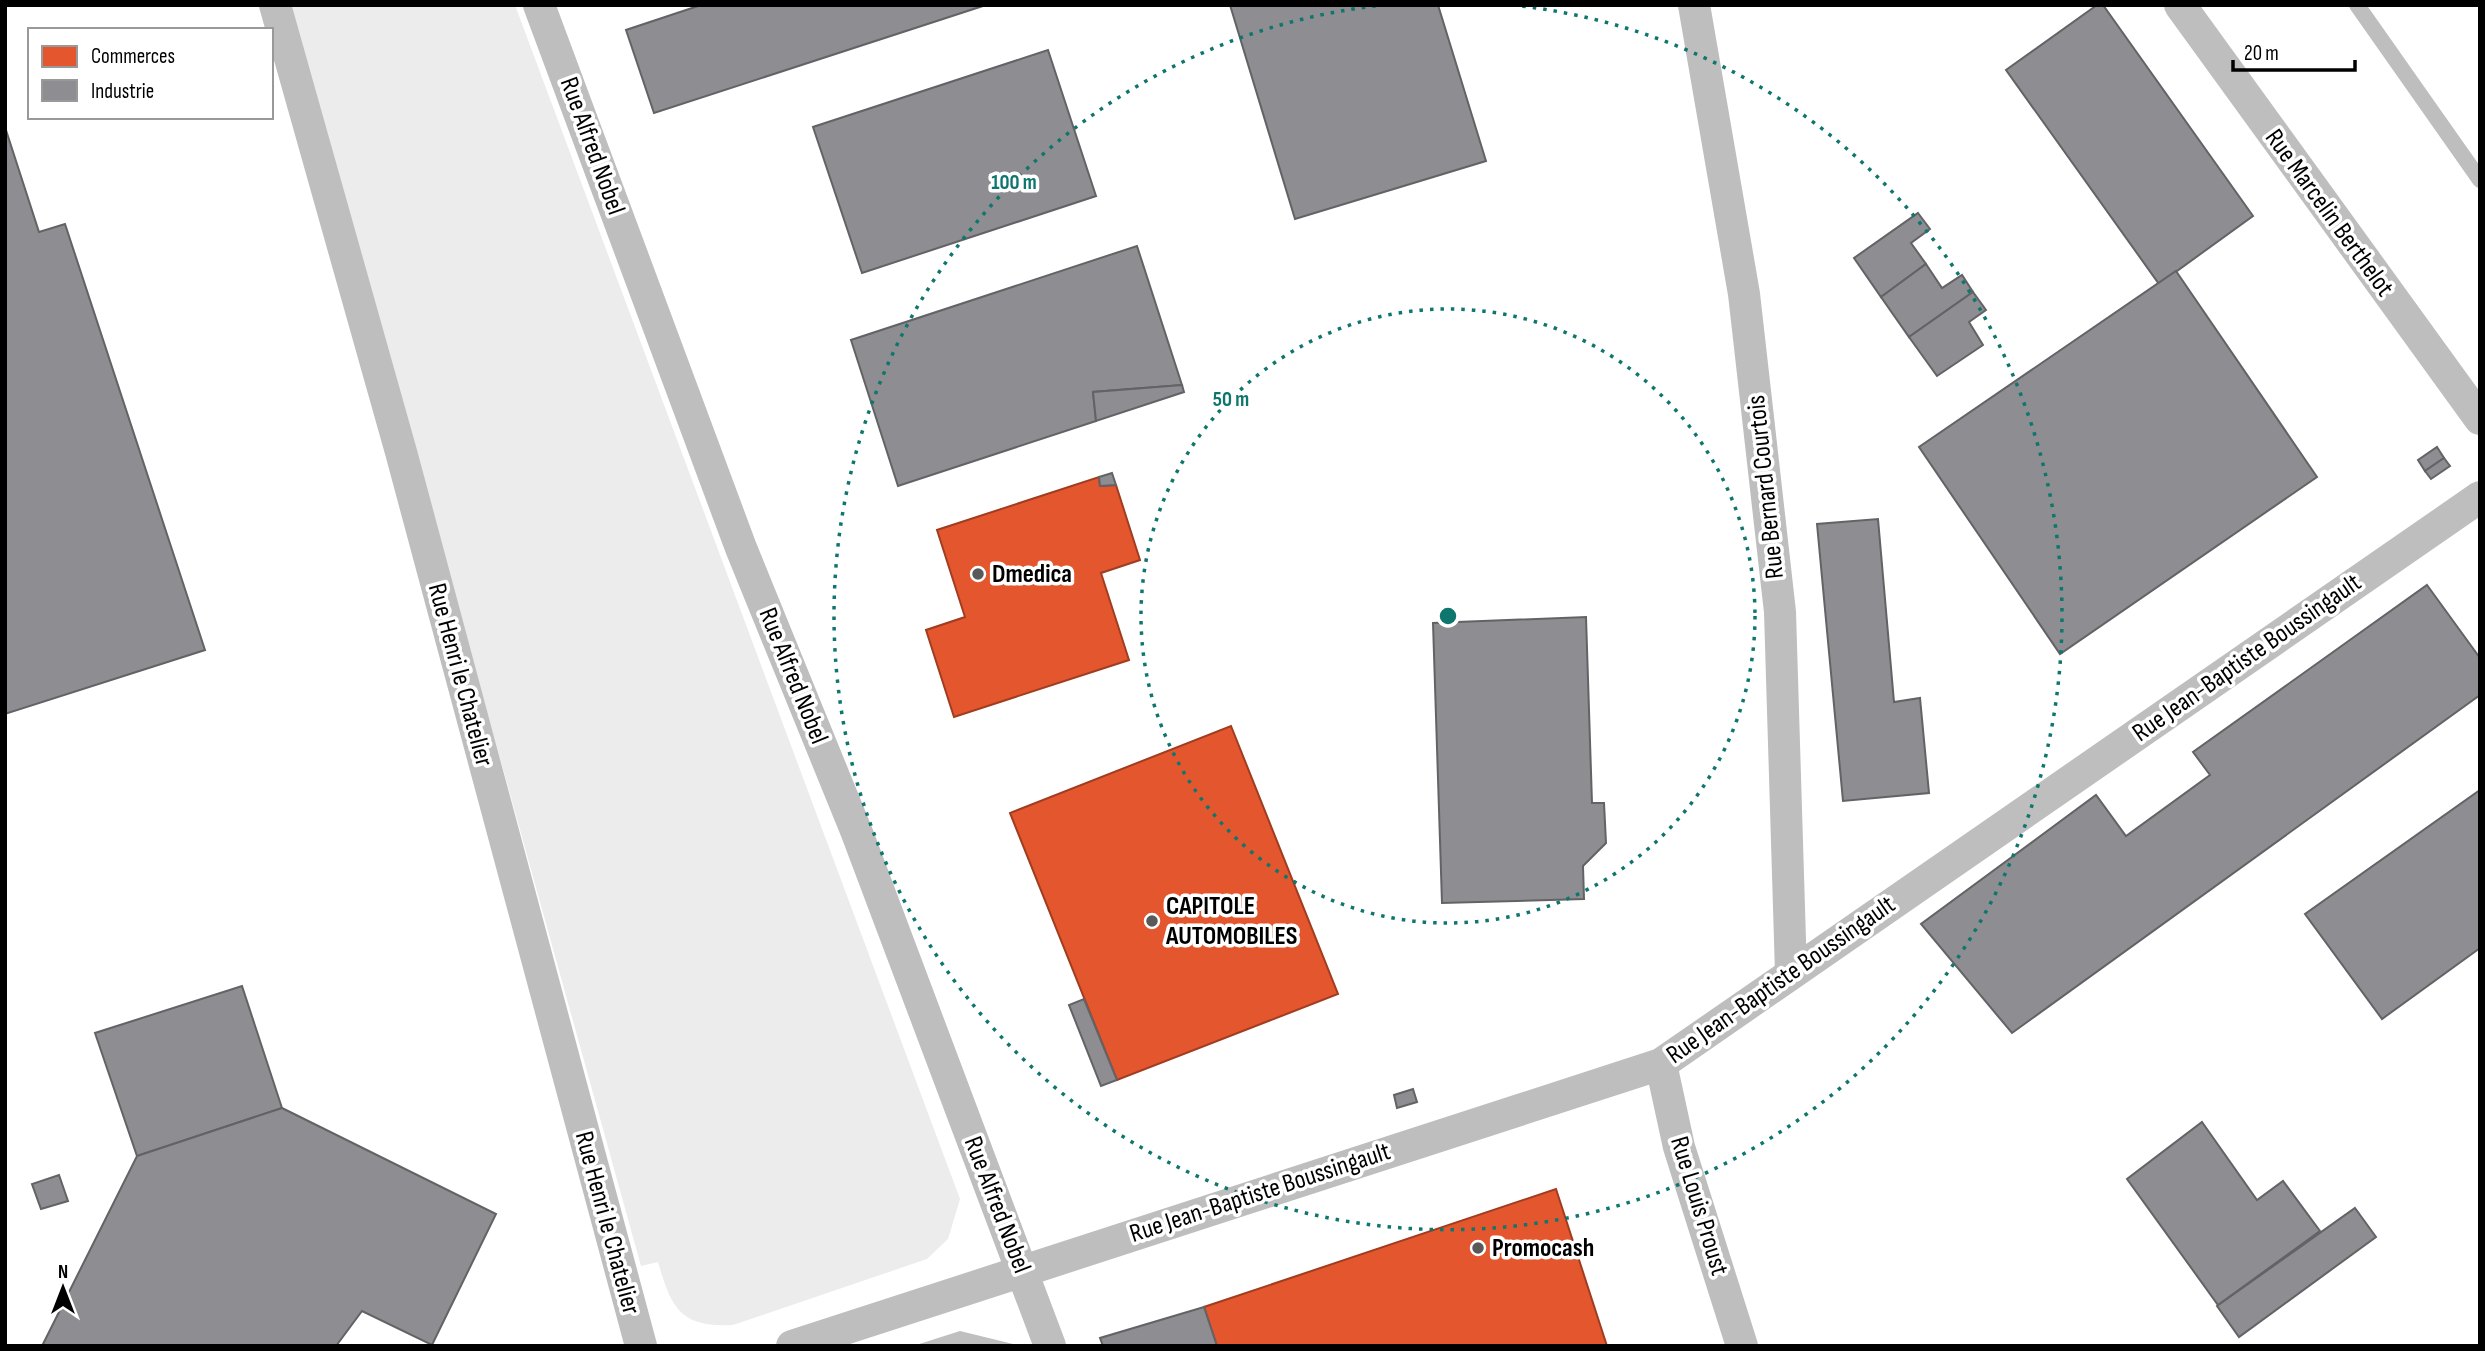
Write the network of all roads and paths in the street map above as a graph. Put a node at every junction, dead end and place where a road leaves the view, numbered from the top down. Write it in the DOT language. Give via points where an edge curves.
graph roads {
  1 [pos="275,5"];
  2 [pos="539,5"];
  3 [pos="1694,5"];
  4 [pos="2180,5"];
  5 [pos="2357,5"];
  6 [pos="2480,180"];
  7 [pos="2480,419"];
  8 [pos="2480,498"];
  9 [pos="1791,973"];
  10 [pos="1661,1064"];
  11 [pos="1022,1271"];
  12 [pos="641,1346"];
  13 [pos="792,1346"];
  14 [pos="1051,1346"];
  15 [pos="1742,1346"];
  1 -- 12 [label="street, Rue Henri le Chatelier" via="401,452"];
  2 -- 11 [label="street, Rue Alfred Nobel" via="741,548 857,834"];
  3 -- 9 [label="street, Rue Bernard Courtois" via="1744,295 1780,612"];
  4 -- 7 [label="street, Rue Marcelin Berthelot"];
  5 -- 6 [label="lane"];
  8 -- 9 [label="street, Rue Jean-Baptiste Boussingault"];
  9 -- 10 [label="street, Rue Jean-Baptiste Boussingault"];
  10 -- 11 [label="street, Rue Jean-Baptiste Boussingault"];
  10 -- 15 [label="street, Rue Louis Proust" via="1679,1147"];
  11 -- 13 [label="street, Rue Jean-Baptiste Boussingault"];
  11 -- 14 [label="street, Rue Alfred Nobel"];
}
